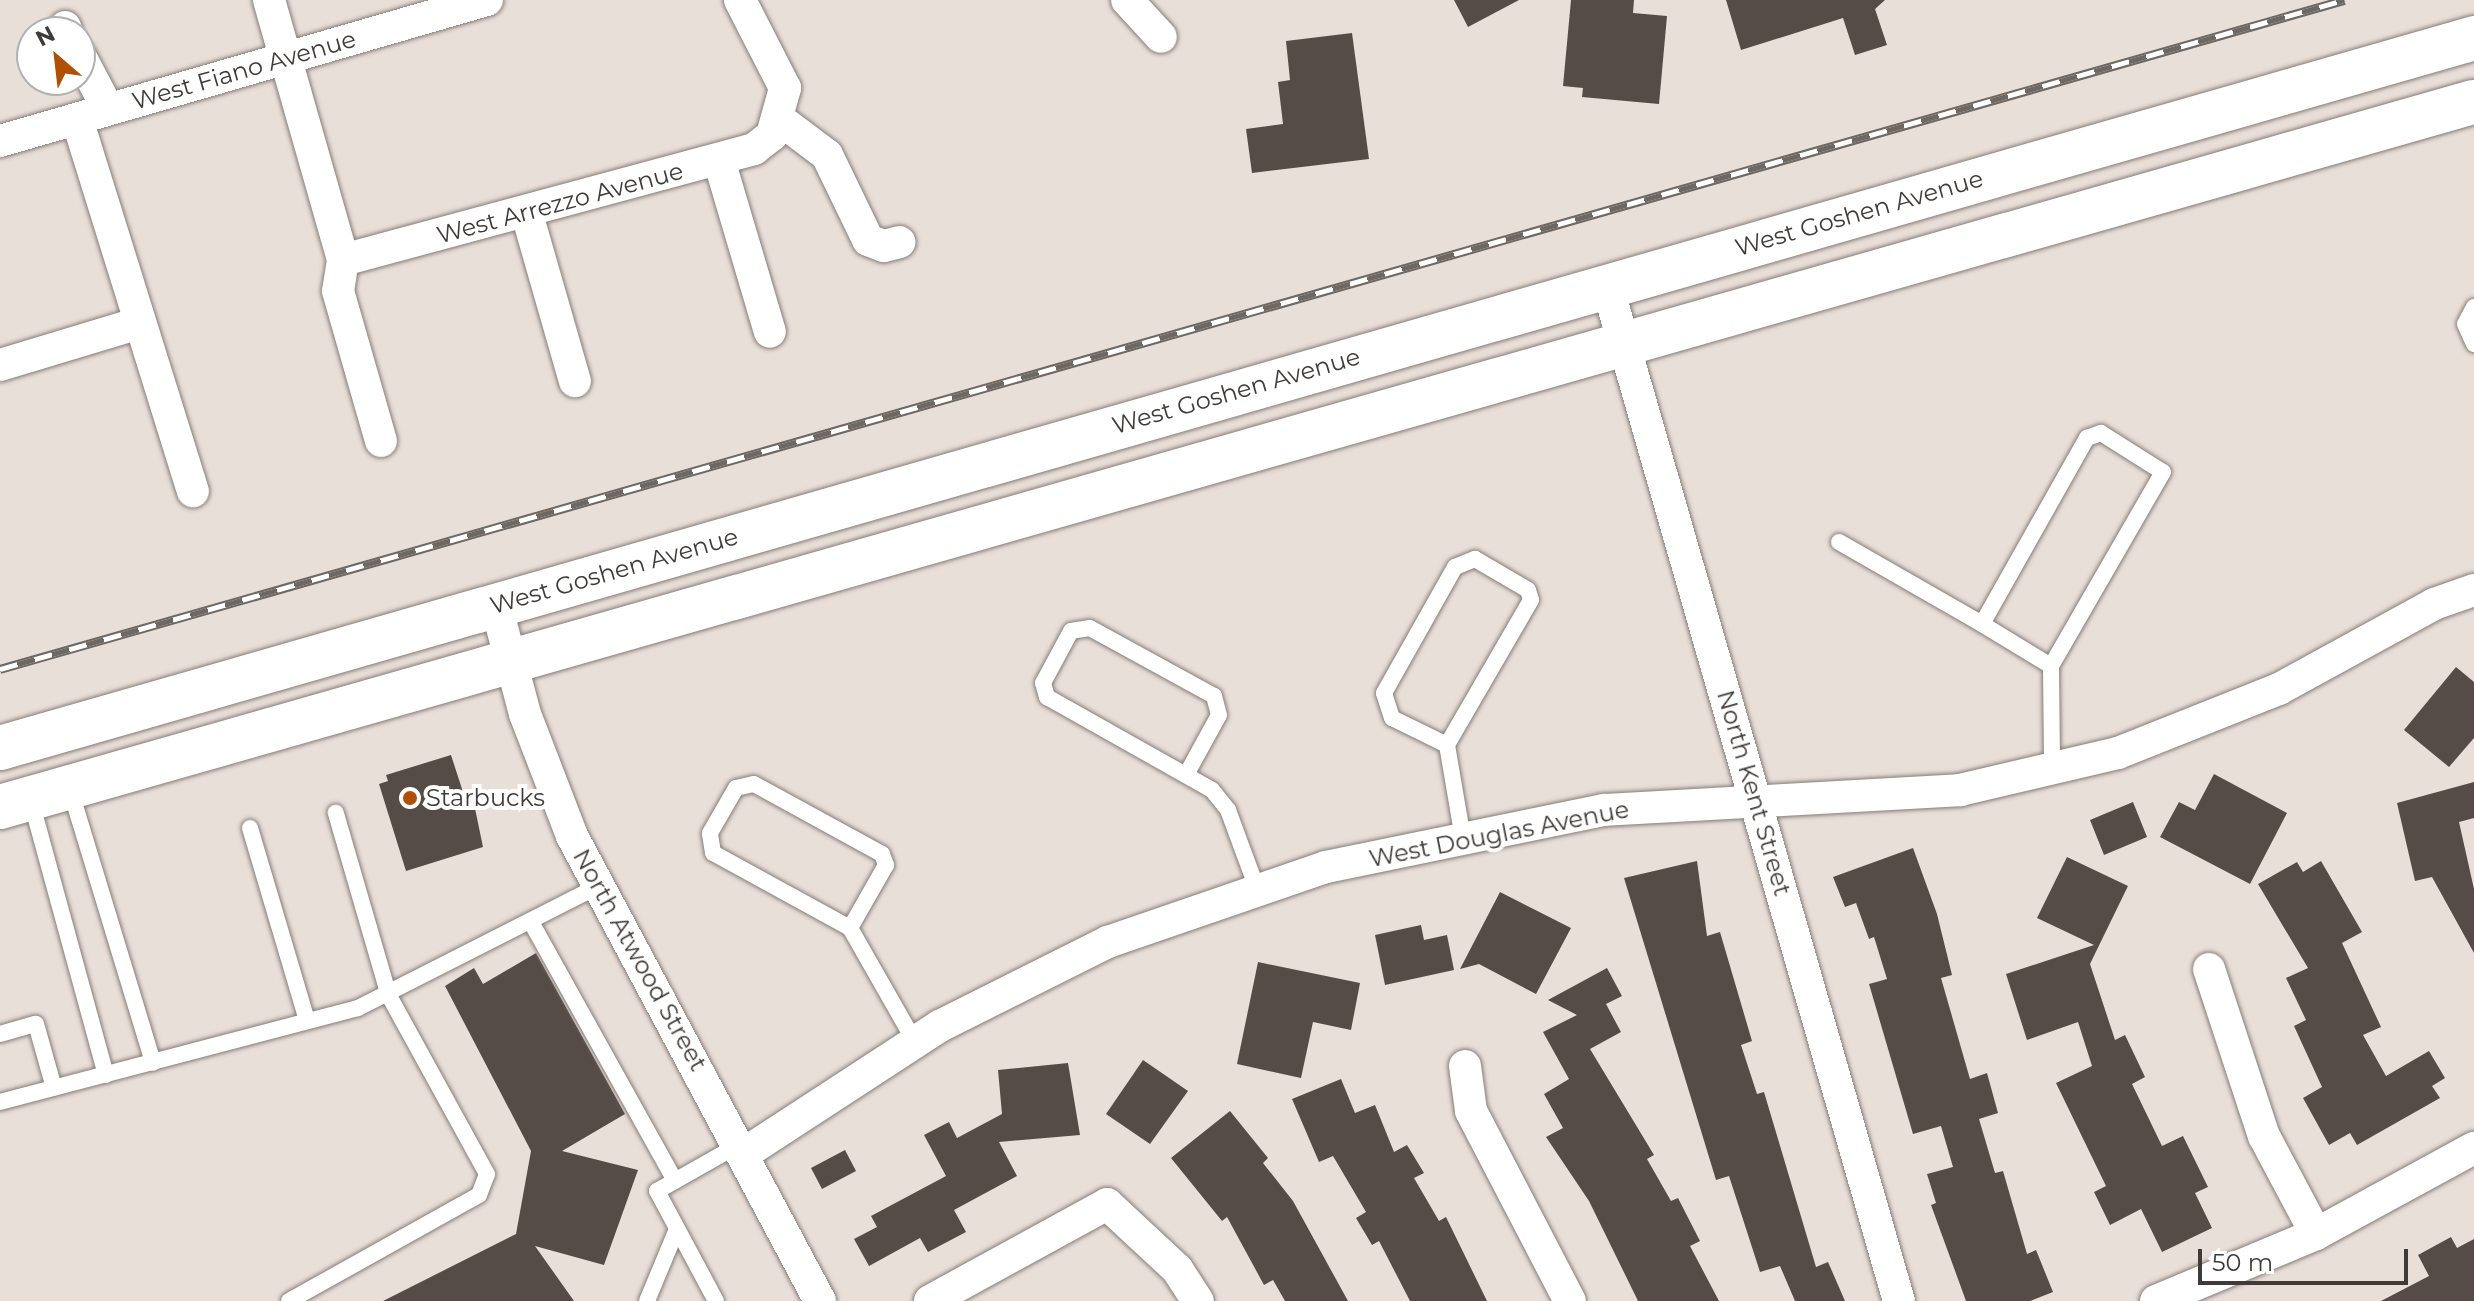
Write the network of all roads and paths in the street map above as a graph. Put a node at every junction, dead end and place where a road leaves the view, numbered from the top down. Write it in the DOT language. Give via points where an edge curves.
graph roads {
  1 [pos="269,0"];
  2 [pos="487,0"];
  3 [pos="740,0"];
  4 [pos="1127,0"];
  5 [pos="1161,37"];
  6 [pos="2474,38"];
  7 [pos="289,57"];
  8 [pos="96,86"];
  9 [pos="2474,102"];
  10 [pos="108,109"];
  11 [pos="77,119"];
  12 [pos="775,127"];
  13 [pos="0,141"];
  14 [pos="719,160"];
  15 [pos="527,214"];
  16 [pos="900,242"];
  17 [pos="343,260"];
  18 [pos="1607,285"];
  19 [pos="2474,307"];
  20 [pos="136,324"];
  21 [pos="770,332"];
  22 [pos="1627,343"];
  23 [pos="2474,344"];
  24 [pos="0,365"];
  25 [pos="575,381"];
  26 [pos="381,441"];
  27 [pos="193,491"];
  28 [pos="1839,542"];
  29 [pos="2474,590"];
  30 [pos="496,605"];
  31 [pos="1982,624"];
  32 [pos="359,645"];
  33 [pos="510,660"];
  34 [pos="2051,666"];
  35 [pos="1447,745"];
  36 [pos="0,748"];
  37 [pos="2052,768"];
  38 [pos="1186,775"];
  39 [pos="33,798"];
  40 [pos="1756,801"];
  41 [pos="336,813"];
  42 [pos="250,828"];
  43 [pos="1463,839"];
  44 [pos="598,886"];
  45 [pos="1258,891"];
  46 [pos="531,922"];
  47 [pos="850,928"];
  48 [pos="2209,969"];
  49 [pos="389,996"];
  50 [pos="307,1021"];
  51 [pos="0,1034"];
  52 [pos="915,1042"];
  53 [pos="153,1063"];
  54 [pos="1465,1066"];
  55 [pos="106,1075"];
  56 [pos="54,1088"];
  57 [pos="0,1102"];
  58 [pos="743,1148"];
  59 [pos="2474,1148"];
  60 [pos="675,1181"];
  61 [pos="677,1229"];
  62 [pos="2316,1234"];
  63 [pos="289,1301"];
  64 [pos="647,1301"];
  65 [pos="716,1301"];
  66 [pos="820,1301"];
  67 [pos="930,1301"];
  68 [pos="1198,1301"];
  69 [pos="1570,1301"];
  70 [pos="1899,1301"];
  71 [pos="2156,1301"];
  1 -- 7 [label="street"];
  2 -- 7 [label="street, West Fiano Avenue"];
  3 -- 12 [label="street" via="785,88"];
  4 -- 5 [label="street"];
  6 -- 18 [label="main road, West Goshen Avenue"];
  7 -- 10 [label="street, West Fiano Avenue"];
  7 -- 17 [label="street"];
  8 -- 10 [label="street"];
  9 -- 22 [label="main road"];
  10 -- 11 [label="street, West Fiano Avenue"];
  11 -- 13 [label="street, West Fiano Avenue"];
  11 -- 20 [label="street"];
  12 -- 14 [label="street, West Arrezzo Avenue"];
  12 -- 16 [label="street" via="813,139 832,162 868,240 884,246"];
  14 -- 15 [label="street, West Arrezzo Avenue"];
  14 -- 21 [label="street"];
  15 -- 17 [label="street, West Arrezzo Avenue"];
  15 -- 25 [label="street"];
  17 -- 26 [label="street" via="338,291"];
  18 -- 22 [label="street, North Kent Street"];
  18 -- 30 [label="main road, West Goshen Avenue"];
  19 -- 23 [label="lane" via="2465,324"];
  20 -- 24 [label="street"];
  20 -- 27 [label="street"];
  22 -- 33 [label="main road"];
  22 -- 40 [label="street, North Kent Street"];
  28 -- 31 [label="lane"];
  29 -- 37 [label="street, West Douglas Avenue" via="2434,604 2279,689 2118,753"];
  30 -- 32 [label="main road, West Goshen Avenue"];
  30 -- 33 [label="street, North Atwood Street"];
  31 -- 34 [label="lane"];
  31 -- 34 [label="lane" via="2087,438 2101,433 2153,460 2163,472"];
  32 -- 36 [label="main road, West Goshen Avenue"];
  32 -- 39 [label="main road" via="332,677 83,750 44,770"];
  33 -- 39 [label="main road"];
  33 -- 44 [label="street, North Atwood Street" via="548,781"];
  34 -- 37 [label="lane"];
  35 -- 35 [label="lane" via="1531,600 1528,590 1475,559 1455,567 1384,693 1392,718"];
  35 -- 43 [label="lane"];
  37 -- 40 [label="street, West Douglas Avenue" via="1960,790"];
  38 -- 38 [label="lane" via="1047,697 1043,683 1071,631 1090,628 1214,696 1219,715"];
  38 -- 45 [label="lane" via="1212,790 1228,810"];
  39 -- 53 [label="lane"];
  39 -- 55 [label="lane"];
  40 -- 43 [label="street, West Douglas Avenue" via="1604,810"];
  40 -- 70 [label="street, North Kent Street"];
  41 -- 49 [label="lane"];
  42 -- 50 [label="lane"];
  43 -- 45 [label="street, West Douglas Avenue" via="1326,867"];
  44 -- 46 [label="lane"];
  44 -- 58 [label="street, North Atwood Street"];
  45 -- 52 [label="street, West Douglas Avenue" via="1108,942"];
  46 -- 49 [label="lane"];
  46 -- 60 [label="lane"];
  47 -- 47 [label="lane" via="886,865 882,854 754,784 736,788 710,833 713,853"];
  47 -- 52 [label="lane"];
  48 -- 62 [label="street" via="2264,1136"];
  49 -- 50 [label="lane"];
  49 -- 63 [label="lane" via="487,1174 479,1195"];
  50 -- 53 [label="lane"];
  51 -- 56 [label="lane" via="36,1024"];
  52 -- 58 [label="street, West Douglas Avenue"];
  53 -- 55 [label="lane"];
  54 -- 69 [label="street" via="1471,1111"];
  55 -- 56 [label="lane"];
  56 -- 57 [label="lane"];
  58 -- 60 [label="lane"];
  58 -- 66 [label="street, North Atwood Street"];
  59 -- 62 [label="street"];
  60 -- 61 [label="lane" via="657,1191"];
  61 -- 64 [label="lane"];
  61 -- 65 [label="lane"];
  62 -- 71 [label="street"];
  67 -- 68 [label="street" via="1107,1204 1177,1269"];
}
